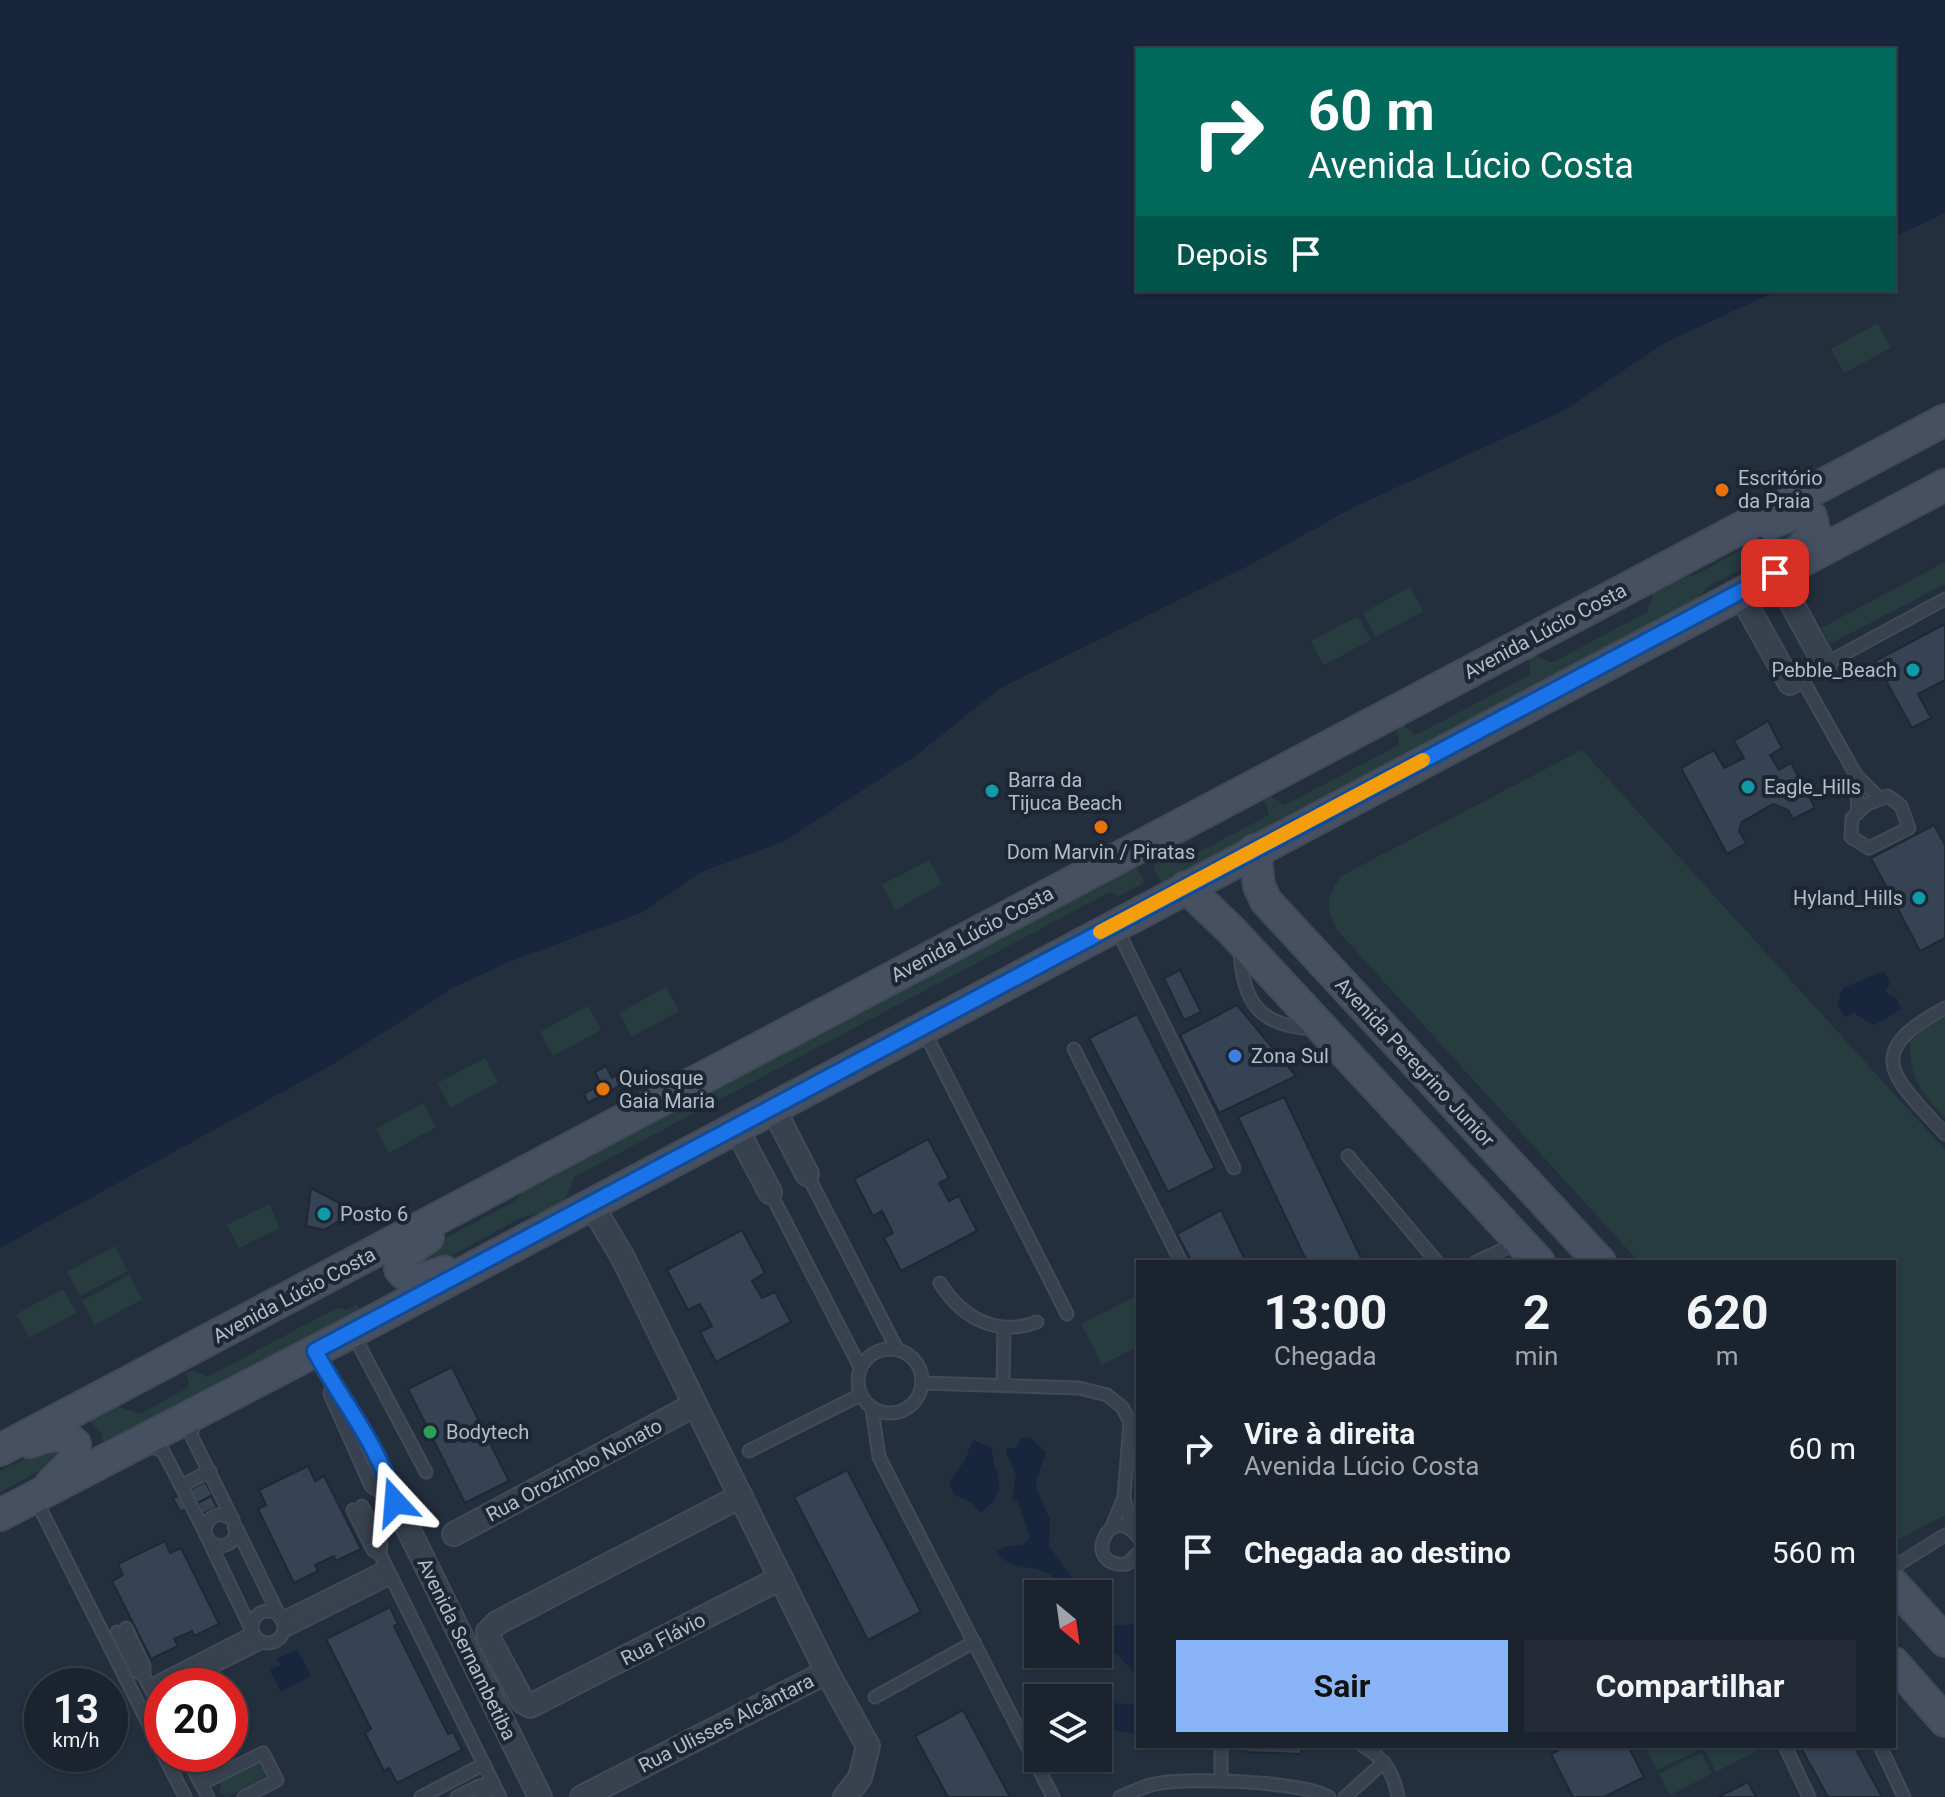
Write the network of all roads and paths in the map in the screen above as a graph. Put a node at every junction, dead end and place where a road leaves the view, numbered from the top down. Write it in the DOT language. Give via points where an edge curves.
graph roads {
  1 [pos="1945,420"];
  2 [pos="1945,485"];
  3 [pos="1701,549"];
  4 [pos="1775,573"];
  5 [pos="1739,592"];
  6 [pos="1945,599"];
  7 [pos="1825,664"];
  8 [pos="1796,680"];
  9 [pos="1856,775"];
  10 [pos="1880,799"];
  11 [pos="1858,813"];
  12 [pos="1255,850"];
  13 [pos="1186,887"];
  14 [pos="1115,925"];
  15 [pos="1945,1008"];
  16 [pos="921,1027"];
  17 [pos="1074,1049"];
  18 [pos="772,1106"];
  19 [pos="735,1126"];
  20 [pos="1945,1134"];
  21 [pos="1348,1156"];
  22 [pos="1234,1168"];
  23 [pos="807,1174"];
  24 [pos="770,1192"];
  25 [pos="487,1193"];
  26 [pos="591,1204"];
  27 [pos="1530,1252"];
  28 [pos="485,1259"];
  29 [pos="1180,1260"];
  30 [pos="1435,1260"];
  31 [pos="1487,1260"];
  32 [pos="1598,1260"];
  33 [pos="940,1283"];
  34 [pos="1067,1314"];
  35 [pos="1037,1322"];
  36 [pos="1004,1329"];
  37 [pos="352,1332"];
  38 [pos="897,1349"];
  39 [pos="315,1351"];
  40 [pos="860,1367"];
  41 [pos="332,1383"];
  42 [pos="922,1383"];
  43 [pos="1003,1384"];
  44 [pos="860,1395"];
  45 [pos="694,1405"];
  46 [pos="872,1409"];
  47 [pos="197,1411"];
  48 [pos="140,1443"];
  49 [pos="0,1451"];
  50 [pos="749,1451"];
  51 [pos="210,1471"];
  52 [pos="426,1472"];
  53 [pos="181,1486"];
  54 [pos="40,1494"];
  55 [pos="741,1496"];
  56 [pos="1124,1497"];
  57 [pos="395,1502"];
  58 [pos="358,1508"];
  59 [pos="0,1515"];
  60 [pos="235,1524"];
  61 [pos="1111,1529"];
  62 [pos="1135,1533"];
  63 [pos="454,1534"];
  64 [pos="1945,1535"];
  65 [pos="208,1538"];
  66 [pos="1136,1555"];
  67 [pos="1896,1566"];
  68 [pos="389,1572"];
  69 [pos="781,1578"];
  70 [pos="1896,1587"];
  71 [pos="283,1625"];
  72 [pos="122,1630"];
  73 [pos="1938,1634"];
  74 [pos="258,1638"];
  75 [pos="974,1642"];
  76 [pos="1896,1656"];
  77 [pos="1896,1665"];
  78 [pos="145,1668"];
  79 [pos="195,1668"];
  80 [pos="206,1668"];
  81 [pos="827,1672"];
  82 [pos="875,1697"];
  83 [pos="144,1713"];
  84 [pos="1945,1721"];
  85 [pos="1221,1748"];
  86 [pos="1366,1748"];
  87 [pos="1786,1748"];
  88 [pos="1881,1748"];
  89 [pos="1384,1762"];
  90 [pos="484,1764"];
  91 [pos="172,1772"];
  92 [pos="195,1772"];
  93 [pos="1221,1781"];
  94 [pos="201,1784"];
  95 [pos="494,1784"];
  96 [pos="185,1797"];
  97 [pos="208,1797"];
  98 [pos="244,1797"];
  99 [pos="421,1797"];
  100 [pos="457,1797"];
  101 [pos="481,1797"];
  102 [pos="500,1797"];
  103 [pos="540,1797"];
  104 [pos="582,1797"];
  105 [pos="845,1797"];
  106 [pos="1053,1797"];
  107 [pos="1120,1797"];
  108 [pos="1329,1797"];
  109 [pos="1345,1797"];
  110 [pos="1398,1797"];
  111 [pos="1809,1797"];
  112 [pos="1904,1797"];
  1 -- 3 [label="main road, Avenida Lúcio Costa"];
  2 -- 4 [label="main road"];
  3 -- 4 [label="main road" via="1796,513 1811,517 1816,527 1812,540"];
  3 -- 25 [label="main road, Avenida Lúcio Costa"];
  4 -- 5 [label="main road"];
  4 -- 7 [label="street"];
  5 -- 8 [label="street"];
  5 -- 12 [label="main road"];
  6 -- 7 [label="lane"];
  7 -- 8 [label="lane"];
  8 -- 9 [label="lane"];
  9 -- 10 [label="lane"];
  9 -- 11 [label="lane"];
  10 -- 11 [label="lane"];
  10 -- 11 [label="lane" via="1888,796 1901,806 1909,828 1869,848 1851,837 1852,818"];
  12 -- 13 [label="main road"];
  12 -- 32 [label="main road, Avenida Peregrino Junior" via="1266,901"];
  13 -- 14 [label="main road"];
  13 -- 27 [label="main road"];
  14 -- 16 [label="main road"];
  14 -- 22 [label="lane"];
  15 -- 20 [label="lane" via="1910,1026 1893,1059 1900,1084"];
  16 -- 18 [label="main road"];
  16 -- 34 [label="lane"];
  17 -- 29 [label="lane"];
  18 -- 19 [label="main road"];
  18 -- 23 [label="street"];
  19 -- 24 [label="street"];
  19 -- 26 [label="main road"];
  21 -- 30 [label="lane"];
  23 -- 38 [label="lane"];
  24 -- 40 [label="lane"];
  25 -- 28 [label="main road" via="402,1255 400,1264 404,1275 418,1280"];
  25 -- 49 [label="main road, Avenida Lúcio Costa"];
  26 -- 28 [label="main road"];
  26 -- 45 [label="street"];
  27 -- 31 [label="lane"];
  28 -- 37 [label="main road"];
  33 -- 36 [label="lane" via="963,1311"];
  35 -- 36 [label="lane"];
  36 -- 43 [label="lane"];
  37 -- 39 [label="main road"];
  37 -- 52 [label="lane"];
  38 -- 40 [label="lane" via="876,1352"];
  38 -- 42 [label="lane" via="913,1358"];
  39 -- 41 [label="lane"];
  39 -- 47 [label="main road"];
  40 -- 44 [label="lane"];
  41 -- 57 [label="lane" via="372,1444"];
  41 -- 57 [label="lane" via="330,1394 371,1486"];
  42 -- 43 [label="lane"];
  42 -- 46 [label="lane" via="909,1408 891,1414"];
  43 -- 56 [label="lane" via="1079,1388 1107,1395 1122,1407 1130,1422"];
  44 -- 46 [label="lane"];
  44 -- 50 [label="lane"];
  45 -- 55 [label="street"];
  45 -- 63 [label="street, Rua Orozimbo Nonato"];
  46 -- 75 [label="lane" via="879,1457"];
  47 -- 48 [label="main road"];
  47 -- 51 [label="lane" via="191,1435"];
  48 -- 53 [label="lane" via="163,1451"];
  48 -- 54 [label="main road"];
  49 -- 54 [label="main road" via="54,1434 75,1444 74,1461"];
  51 -- 53 [label="lane"];
  51 -- 60 [label="lane"];
  53 -- 65 [label="lane"];
  54 -- 59 [label="main road"];
  54 -- 83 [label="lane"];
  55 -- 69 [label="street"];
  55 -- 69 [label="street, Rua Flávio" via="491,1628 489,1639 530,1706"];
  56 -- 61 [label="lane"];
  56 -- 62 [label="lane"];
  57 -- 103 [label="street, Avenida Sernambetiba"];
  58 -- 68 [label="lane" via="381,1545"];
  60 -- 65 [label="lane" via="231,1543 220,1546"];
  60 -- 65 [label="lane" via="225,1515 214,1516 207,1523"];
  60 -- 71 [label="lane"];
  61 -- 62 [label="lane" via="1123,1526"];
  61 -- 66 [label="lane" via="1101,1544 1109,1561 1127,1564"];
  64 -- 67 [label="lane"];
  65 -- 74 [label="lane"];
  68 -- 71 [label="lane"];
  68 -- 90 [label="lane"];
  69 -- 81 [label="street"];
  70 -- 73 [label="main road"];
  71 -- 74 [label="lane" via="277,1640"];
  71 -- 74 [label="lane" via="272,1612 262,1612 254,1620"];
  72 -- 78 [label="lane"];
  73 -- 76 [label="main road"];
  74 -- 79 [label="lane"];
  74 -- 80 [label="lane"];
  75 -- 82 [label="lane"];
  75 -- 106 [label="lane"];
  77 -- 84 [label="main road"];
  81 -- 104 [label="street, Rua Ulisses Alcântara"];
  81 -- 105 [label="street" via="868,1746 860,1778"];
  85 -- 93 [label="lane"];
  86 -- 89 [label="lane"];
  87 -- 111 [label="lane"];
  88 -- 112 [label="lane"];
  89 -- 109 [label="lane"];
  89 -- 110 [label="lane"];
  90 -- 95 [label="lane"];
  90 -- 99 [label="lane"];
  91 -- 96 [label="lane"];
  92 -- 94 [label="lane"];
  93 -- 107 [label="lane" via="1155,1784"];
  93 -- 108 [label="lane" via="1303,1789"];
  94 -- 97 [label="lane"];
  94 -- 98 [label="lane" via="263,1753 277,1780"];
  95 -- 100 [label="lane"];
  95 -- 101 [label="lane"];
  95 -- 102 [label="lane"];
}
